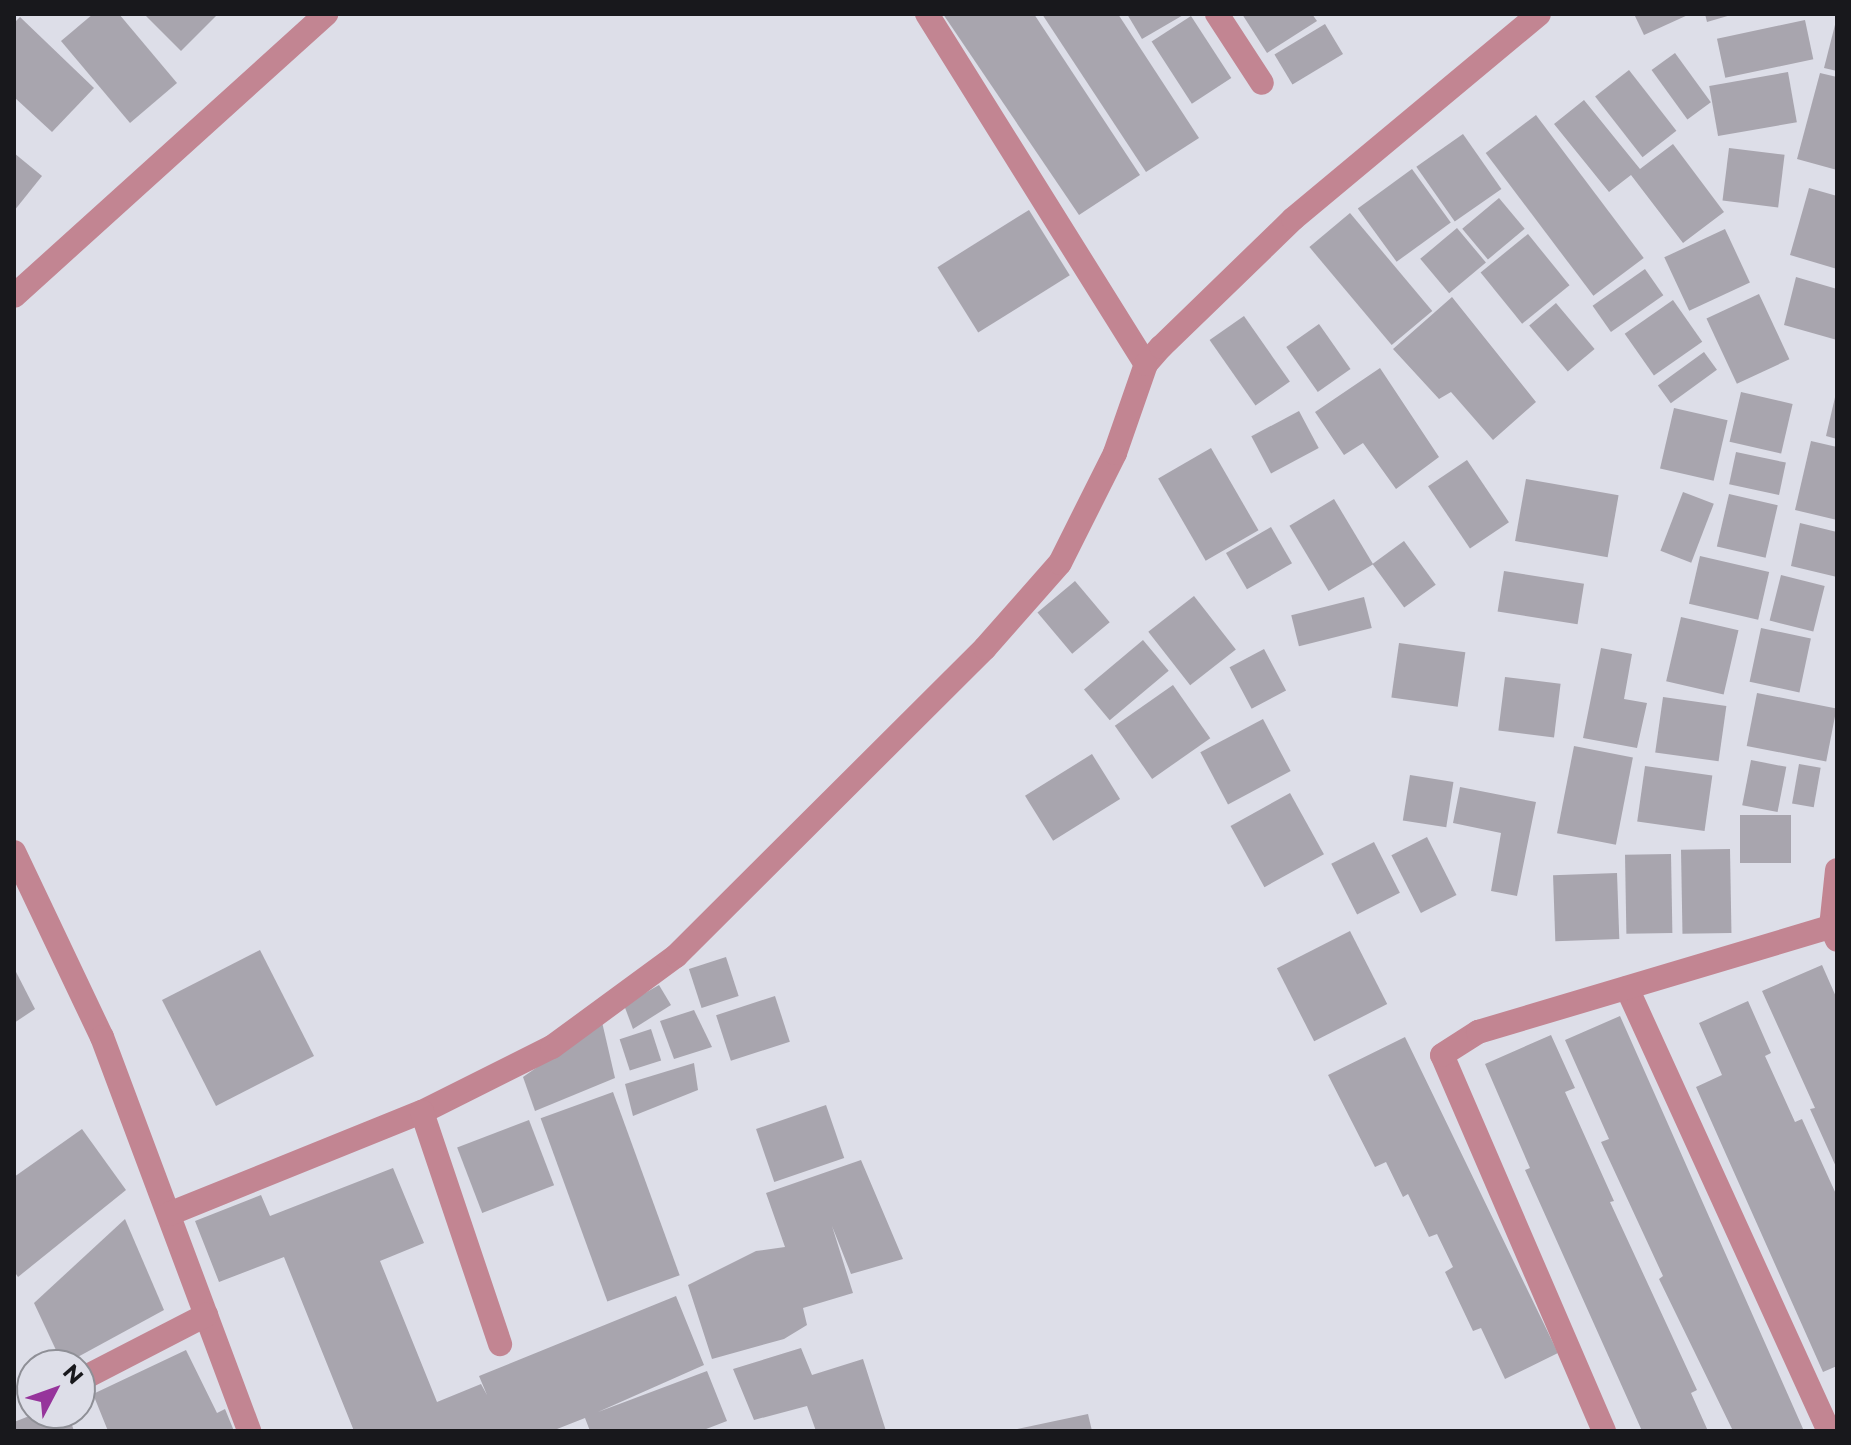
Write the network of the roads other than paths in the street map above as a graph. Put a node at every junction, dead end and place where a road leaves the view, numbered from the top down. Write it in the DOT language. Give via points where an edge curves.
graph roads {
  1 [pos="326,14"];
  2 [pos="927,14"];
  3 [pos="1217,14"];
  4 [pos="1539,14"];
  5 [pos="1262,83"];
  6 [pos="14,296"];
  7 [pos="1146,364"];
  8 [pos="14,852"];
  9 [pos="1837,870"];
  10 [pos="22,896"];
  11 [pos="1834,934"];
  12 [pos="1627,988"];
  13 [pos="422,1112"];
  14 [pos="169,1214"];
  15 [pos="206,1315"];
  16 [pos="500,1344"];
  17 [pos="96,1372"];
  18 [pos="249,1431"];
  19 [pos="1604,1431"];
  20 [pos="1829,1431"];
  1 -- 6 [label="street"];
  2 -- 7 [label="street"];
  3 -- 5 [label="street"];
  4 -- 7 [label="street" via="1293,219"];
  7 -- 13 [label="street" via="1115,453 1060,563 985,648 676,956 552,1047"];
  8 -- 10 [label="street"];
  9 -- 11 [label="street"];
  10 -- 14 [label="street" via="102,1037"];
  11 -- 12 [label="street"];
  12 -- 19 [label="street" via="1478,1032 1442,1055"];
  12 -- 20 [label="street"];
  13 -- 14 [label="street"];
  13 -- 16 [label="street"];
  14 -- 15 [label="street"];
  15 -- 17 [label="street"];
  15 -- 18 [label="street"];
}
